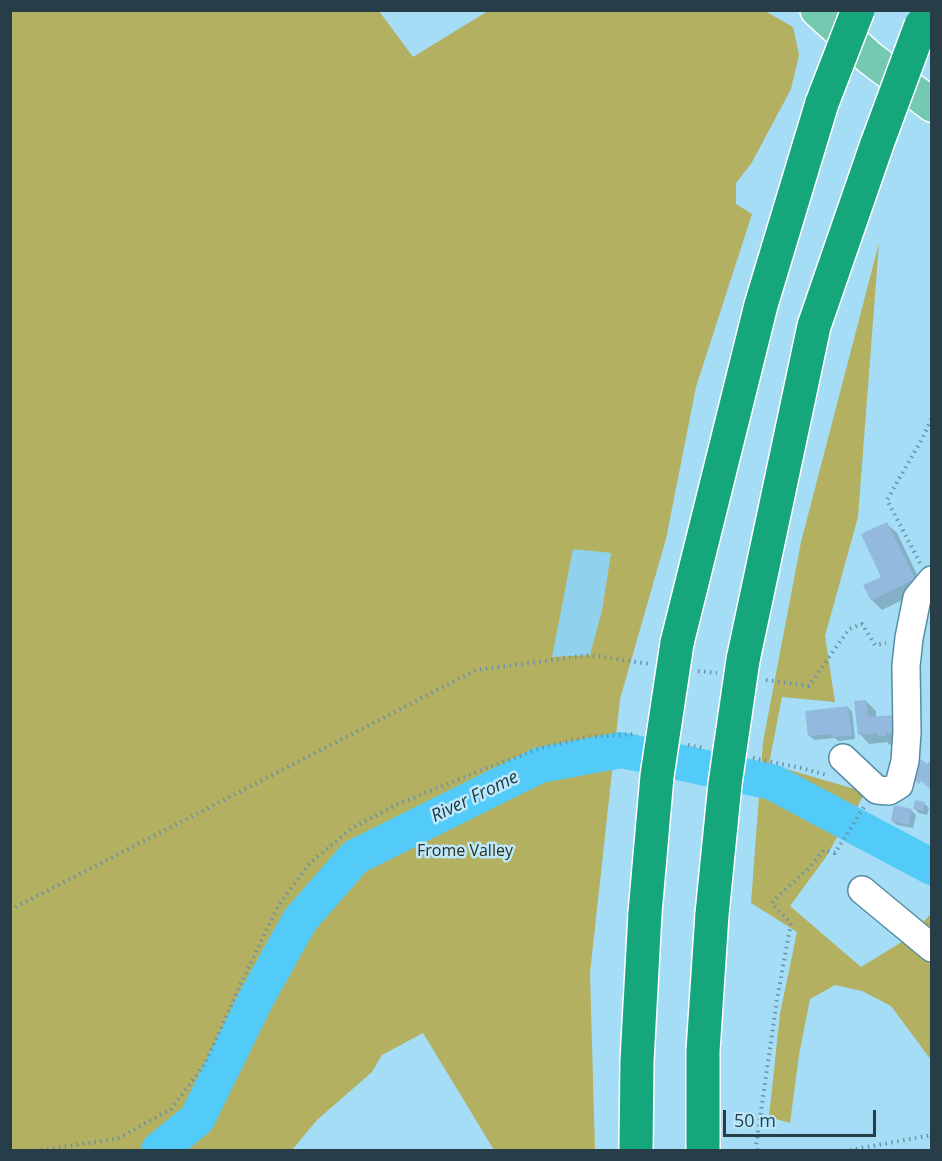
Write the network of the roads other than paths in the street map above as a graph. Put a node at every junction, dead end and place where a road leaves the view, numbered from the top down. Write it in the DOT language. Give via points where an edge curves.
graph roads {
  1 [pos="817,10"];
  2 [pos="858,10"];
  3 [pos="924,18"];
  4 [pos="932,105"];
  5 [pos="931,581"];
  6 [pos="839,768"];
  7 [pos="862,890"];
  8 [pos="932,948"];
  9 [pos="636,1150"];
  10 [pos="703,1150"];
  1 -- 4 [label="main road" via="870,58"];
  2 -- 9 [label="highway, bridge" via="822,103 760,305 674,659 657,776 645,913"];
  3 -- 10 [label="highway, bridge" via="814,326 743,672 725,784 712,914 703,1051"];
  5 -- 6 [label="street" via="917,598 909,638 907,732 899,785 889,791 877,790"];
  7 -- 8 [label="street"];
}
